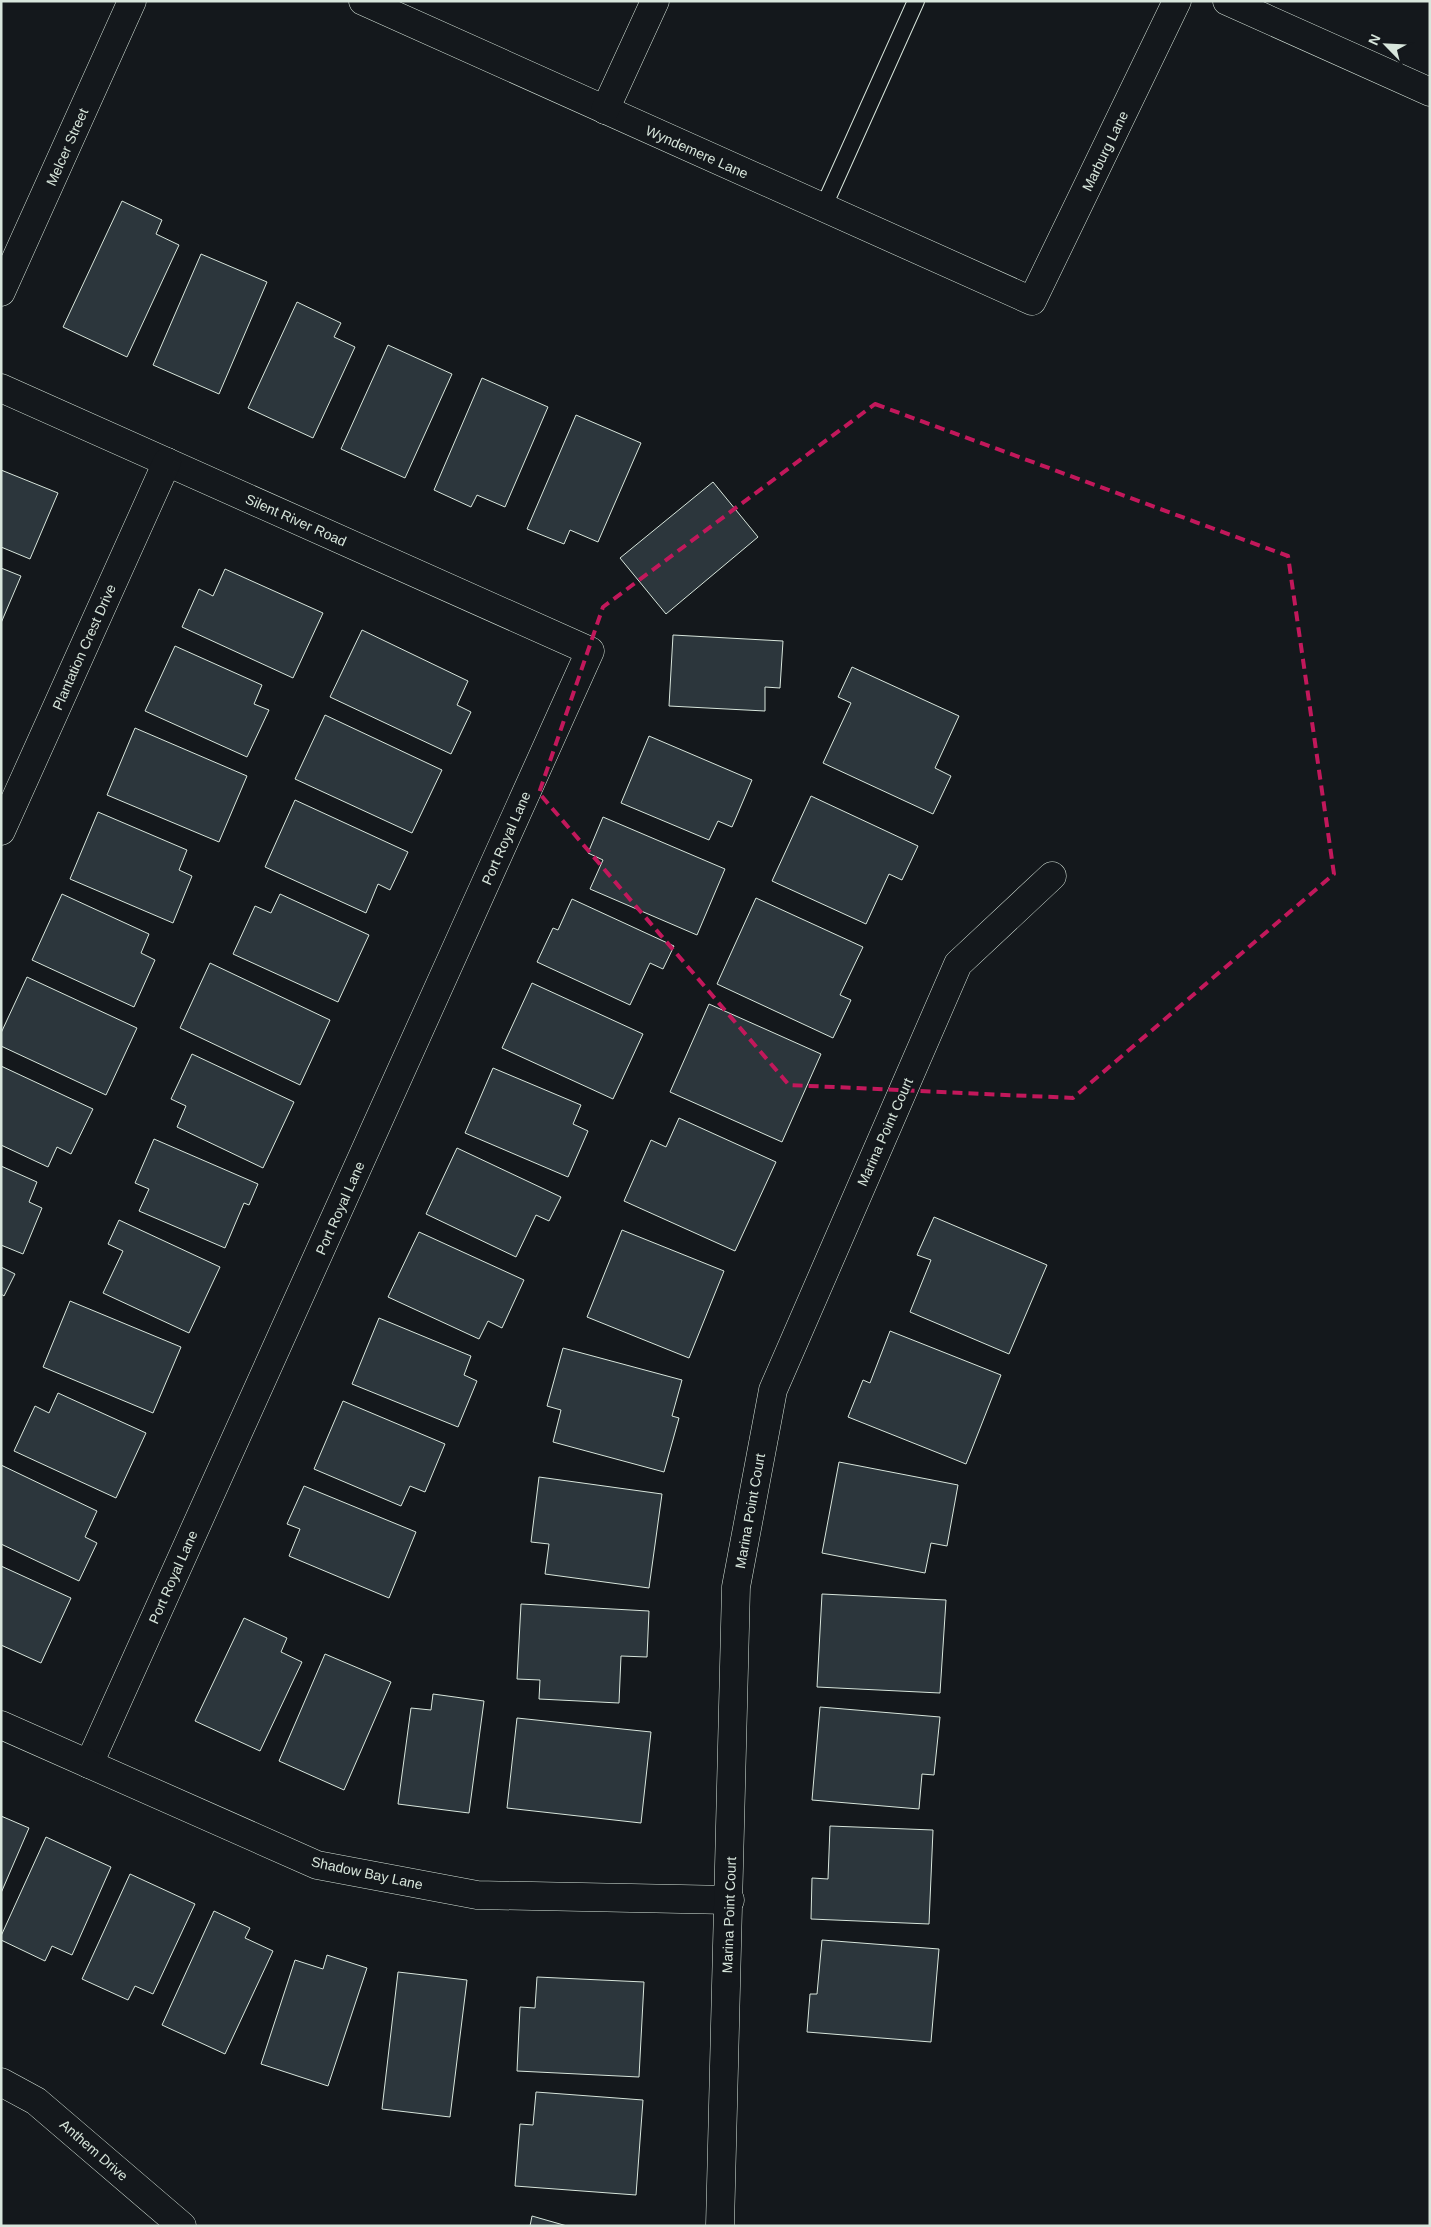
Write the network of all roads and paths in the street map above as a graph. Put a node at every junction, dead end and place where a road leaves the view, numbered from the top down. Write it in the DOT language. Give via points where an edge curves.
graph roads {
  1 [pos="132,1"];
  2 [pos="363,1"];
  3 [pos="654,1"];
  4 [pos="916,1"];
  5 [pos="1177,1"];
  6 [pos="1227,1"];
  7 [pos="391,7"];
  8 [pos="1430,92"];
  9 [pos="606,110"];
  10 [pos="823,208"];
  11 [pos="1,292"];
  12 [pos="1032,301"];
  13 [pos="1,388"];
  14 [pos="167,462"];
  15 [pos="590,651"];
  16 [pos="1,832"];
  17 [pos="1052,876"];
  18 [pos="1,1725"];
  19 [pos="89,1764"];
  20 [pos="730,1900"];
  21 [pos="1,2082"];
  22 [pos="182,2226"];
  23 [pos="720,2226"];
  1 -- 11 [label="street, Melcer Street"];
  2 -- 7 [label="street, Wyndemere Lane"];
  3 -- 9 [label="street"];
  4 -- 10 [label="lane"];
  5 -- 12 [label="street, Marburg Lane"];
  6 -- 8 [label="street"];
  7 -- 9 [label="street, Wyndemere Lane"];
  9 -- 10 [label="street, Wyndemere Lane"];
  10 -- 12 [label="street, Wyndemere Lane"];
  13 -- 14 [label="street, Silent River Road"];
  14 -- 15 [label="street, Silent River Road"];
  14 -- 16 [label="street, Plantation Crest Drive"];
  15 -- 19 [label="street, Port Royal Lane"];
  17 -- 20 [label="street, Marina Point Court" via="958,964 773,1390 736,1587"];
  18 -- 19 [label="street, Shadow Bay Lane"];
  19 -- 20 [label="street, Shadow Bay Lane" via="317,1865 477,1895"];
  20 -- 23 [label="street, Marina Point Court"];
  21 -- 22 [label="street, Anthem Drive" via="36,2101"];
}
